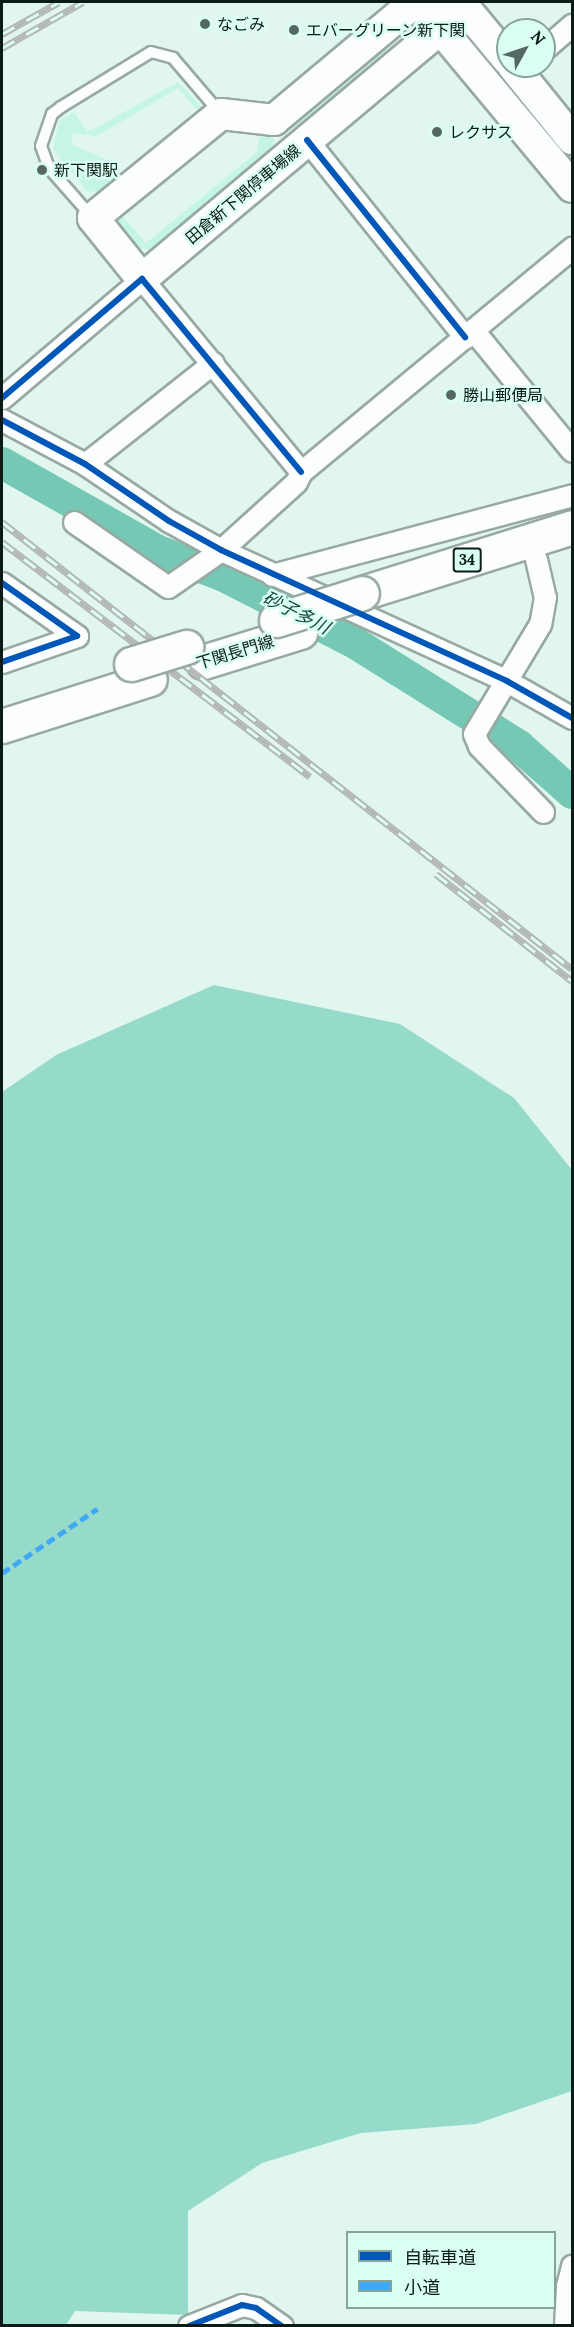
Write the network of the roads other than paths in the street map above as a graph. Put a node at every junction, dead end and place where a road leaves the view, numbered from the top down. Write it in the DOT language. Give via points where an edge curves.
graph roads {
  1 [pos="417,2"];
  2 [pos="452,2"];
  3 [pos="460,2"];
  4 [pos="573,25"];
  5 [pos="440,29"];
  6 [pos="556,39"];
  7 [pos="496,44"];
  8 [pos="525,78"];
  9 [pos="221,114"];
  10 [pos="274,120"];
  11 [pos="573,139"];
  12 [pos="300,146"];
  13 [pos="573,187"];
  14 [pos="93,218"];
  15 [pos="573,248"];
  16 [pos="142,279"];
  17 [pos="469,333"];
  18 [pos="213,363"];
  19 [pos="2,398"];
  20 [pos="2,420"];
  21 [pos="573,451"];
  22 [pos="85,464"];
  23 [pos="301,472"];
  24 [pos="573,495"];
  25 [pos="74,522"];
  26 [pos="573,527"];
  27 [pos="573,549"];
  28 [pos="215,552"];
  29 [pos="536,559"];
  30 [pos="272,575"];
  31 [pos="2,583"];
  32 [pos="371,601"];
  33 [pos="2,662"];
  34 [pos="141,672"];
  35 [pos="507,681"];
  36 [pos="2,705"];
  37 [pos="573,718"];
  38 [pos="2,726"];
  39 [pos="543,812"];
  40 [pos="573,2266"];
  41 [pos="189,2325"];
  42 [pos="282,2325"];
  43 [pos="565,2325"];
  1 -- 5 [label="main road"];
  1 -- 10 [label="main road"];
  2 -- 5 [label="main road"];
  3 -- 7 [label="main road"];
  4 -- 6 [label="street"];
  5 -- 12 [label="main road, 田倉新下関停車場線"];
  5 -- 13 [label="main road"];
  8 -- 11 [label="main road"];
  9 -- 10 [label="main road"];
  9 -- 14 [label="main road"];
  9 -- 14 [label="lane" via="173,58 151,52 61,106 52,114 41,146 49,168"];
  10 -- 12 [label="main road"];
  12 -- 16 [label="main road, 田倉新下関停車場線"];
  12 -- 17 [label="street"];
  14 -- 16 [label="main road"];
  15 -- 17 [label="street"];
  16 -- 18 [label="street"];
  16 -- 19 [label="street"];
  17 -- 21 [label="street"];
  17 -- 23 [label="street"];
  18 -- 22 [label="street"];
  18 -- 23 [label="street"];
  20 -- 22 [label="street"];
  22 -- 28 [label="street"];
  23 -- 28 [label="street" via="296,482"];
  24 -- 30 [label="street"];
  25 -- 28 [label="street" via="168,587"];
  26 -- 32 [label="main road, 下関長門線 / 34"];
  27 -- 29 [label="main road, 下関長門線 / 34"];
  28 -- 30 [label="street"];
  29 -- 32 [label="main road, 下関長門線 / 34"];
  29 -- 35 [label="street" via="545,597 540,624"];
  30 -- 35 [label="street"];
  31 -- 33 [label="street" via="76,636"];
  32 -- 34 [label="main road, 下関長門線 / 34, bridge"];
  34 -- 36 [label="main road, 下関長門線 / 34"];
  34 -- 38 [label="main road, 下関長門線 / 34"];
  35 -- 37 [label="street"];
  35 -- 39 [label="street" via="474,734 479,746"];
  40 -- 43 [label="street" via="567,2286"];
  41 -- 42 [label="street" via="242,2305 256,2308"];
}
